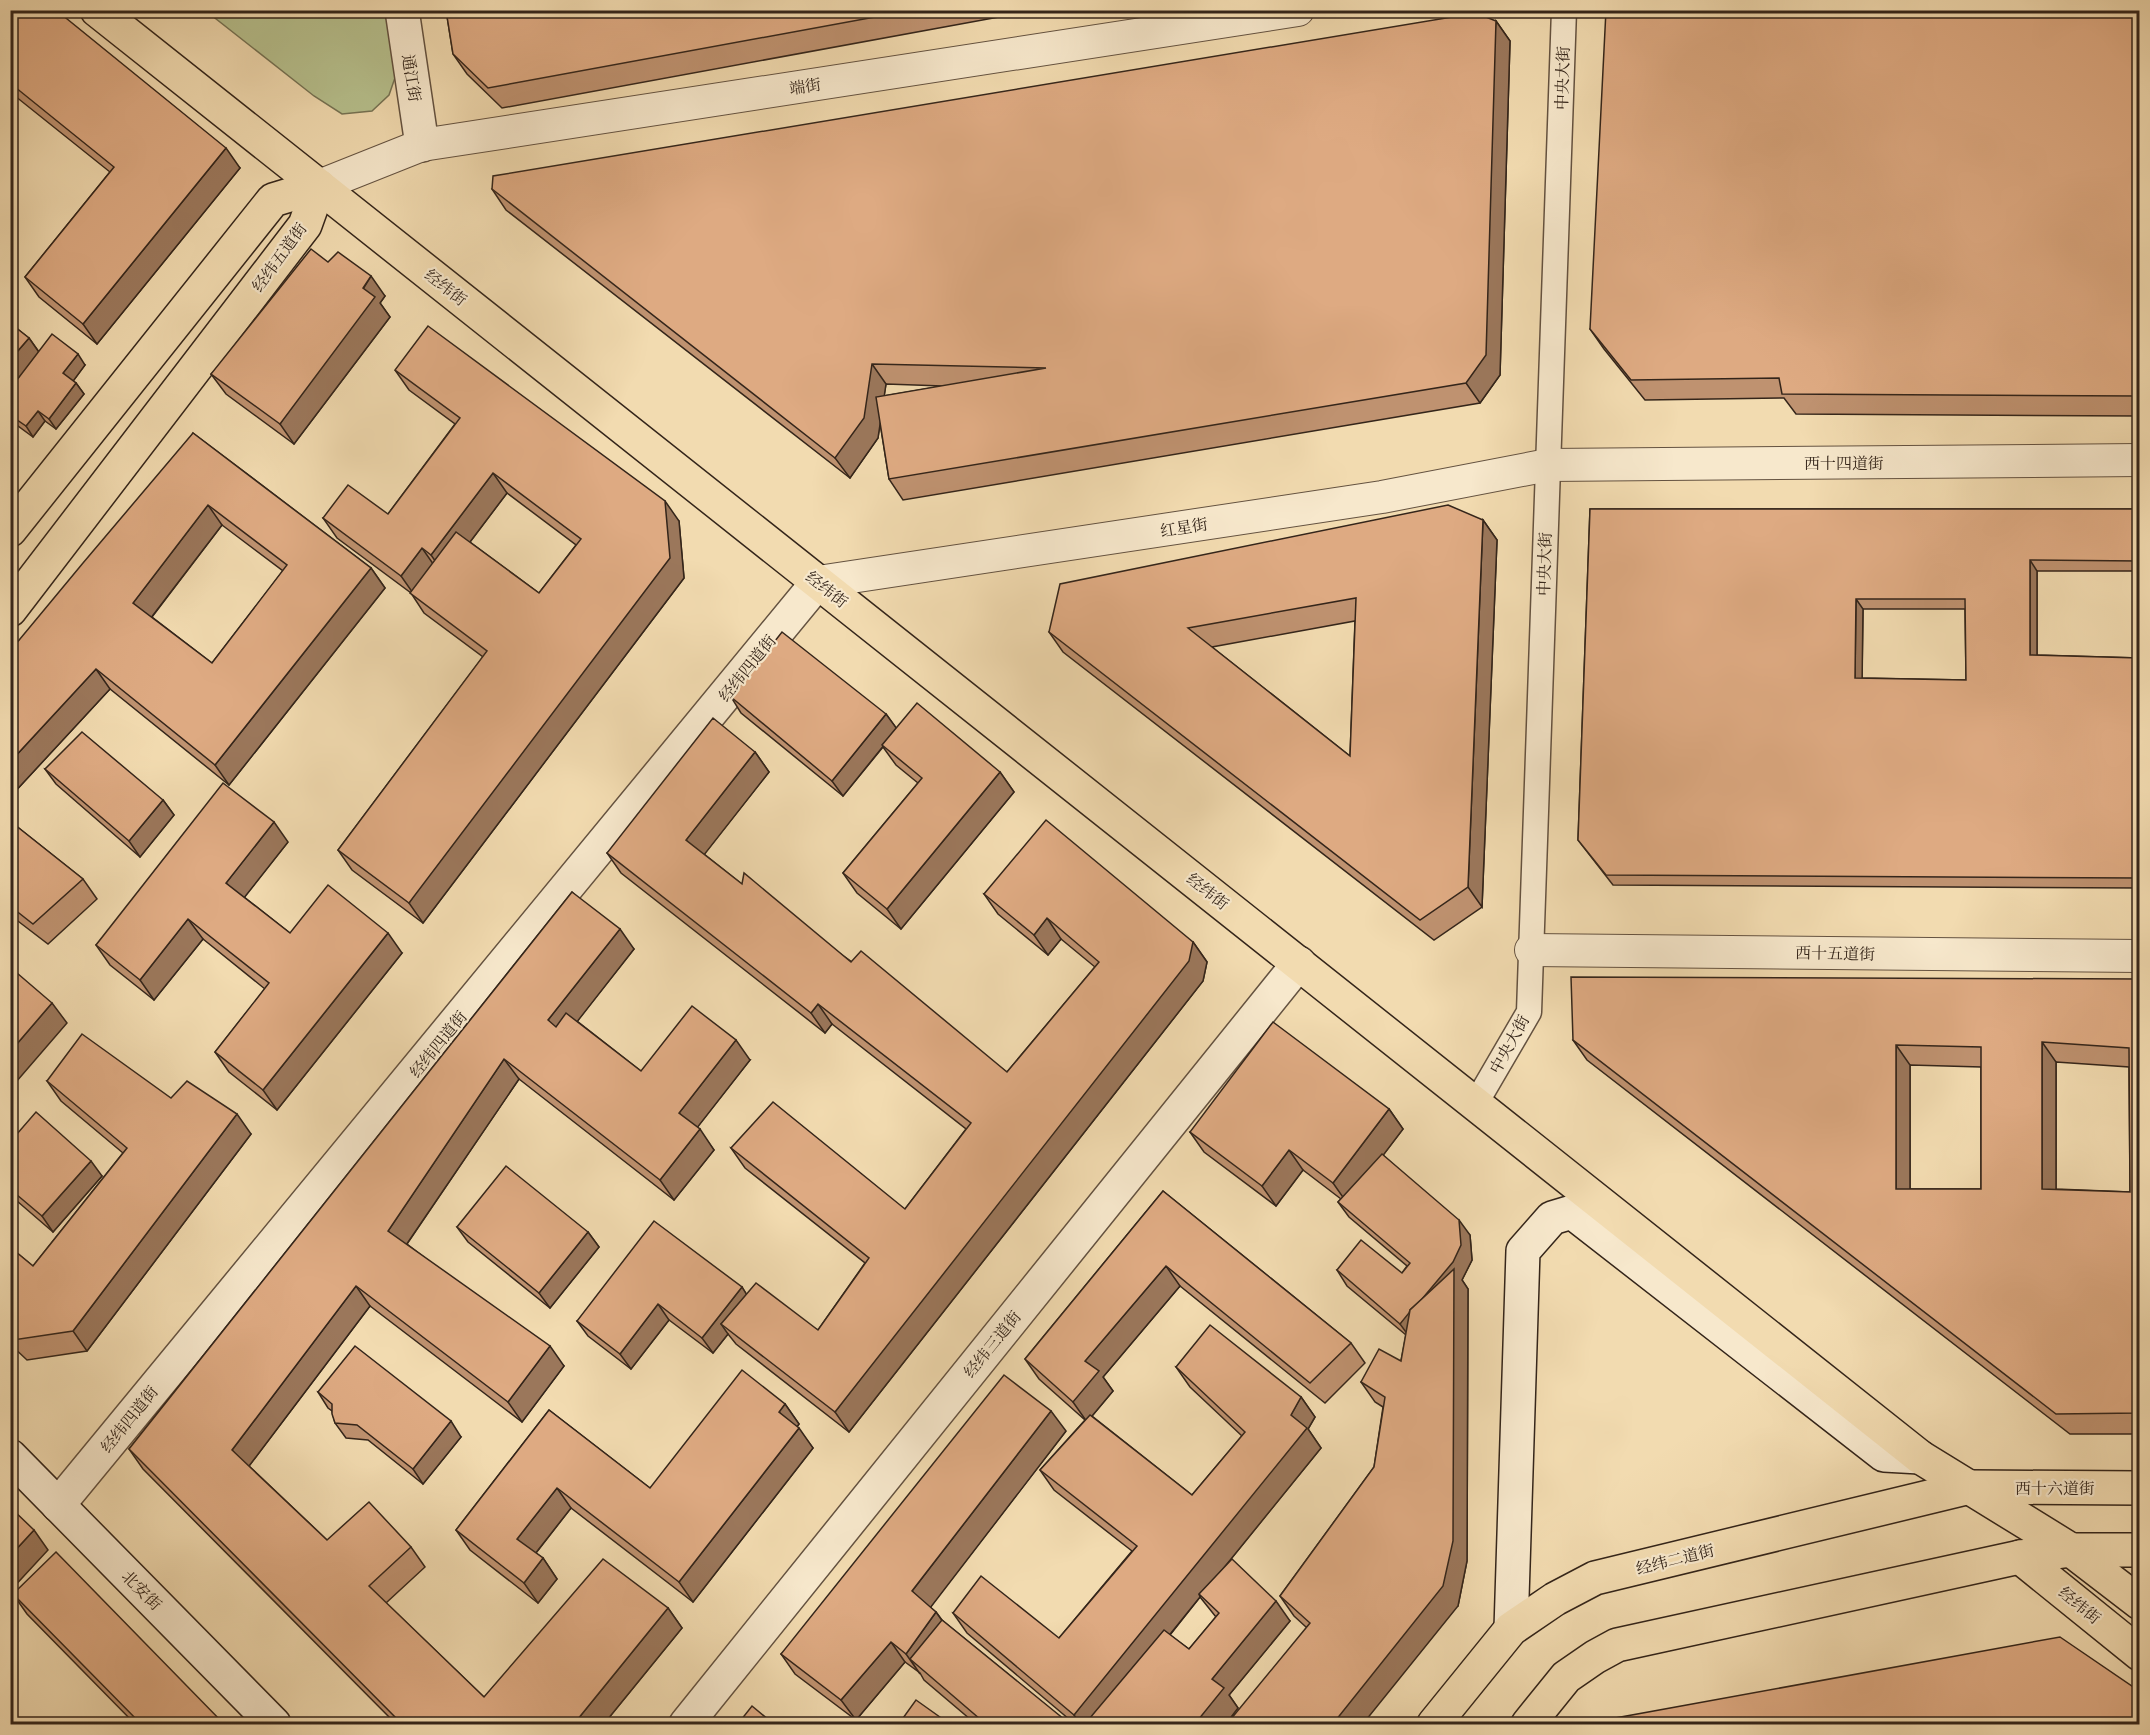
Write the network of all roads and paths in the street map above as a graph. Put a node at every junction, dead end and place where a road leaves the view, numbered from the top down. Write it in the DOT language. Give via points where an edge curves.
graph roads {
  1 [pos="97,10"];
  2 [pos="402,10"];
  3 [pos="1298,10"];
  4 [pos="1564,10"];
  5 [pos="422,145"];
  6 [pos="319,186"];
  7 [pos="2139,460"];
  8 [pos="1548,465"];
  9 [pos="10,531"];
  10 [pos="818,582"];
  11 [pos="10,610"];
  12 [pos="1531,950"];
  13 [pos="2139,956"];
  14 [pos="1299,963"];
  15 [pos="1476,1103"];
  16 [pos="10,1456"];
  17 [pos="1920,1456"];
  18 [pos="1970,1487"];
  19 [pos="2139,1488"];
  20 [pos="58,1505"];
  21 [pos="2071,1550"];
  22 [pos="2139,1550"];
  23 [pos="2020,1557"];
  24 [pos="2139,1603"];
  25 [pos="1511,1629"];
  26 [pos="2139,1654"];
  27 [pos="274,1725"];
  28 [pos="686,1725"];
  29 [pos="1434,1725"];
  30 [pos="1528,1725"];
  1 -- 6 [label="main road, 经纬街"];
  2 -- 5 [label="street, 通江街"];
  3 -- 5 [label="street, 端街"];
  4 -- 8 [label="street, 中央大街"];
  5 -- 6 [label="street, 端街"];
  6 -- 9 [label="main road, 经纬五道街" via="273,200"];
  6 -- 10 [label="main road, 经纬街"];
  6 -- 11 [label="main road, 经纬五道街" via="305,225"];
  7 -- 8 [label="street, 西十四道街"];
  8 -- 10 [label="street, 红星街" via="1382,497"];
  8 -- 12 [label="street, 中央大街"];
  10 -- 14 [label="main road, 经纬街"];
  10 -- 20 [label="street, 经纬四道街"];
  12 -- 13 [label="street, 西十五道街"];
  12 -- 15 [label="street, 中央大街" via="1529,1012"];
  14 -- 15 [label="main road, 经纬街"];
  14 -- 28 [label="street, 经纬三道街"];
  15 -- 17 [label="main road, 经纬街"];
  16 -- 20 [label="street, 北安街"];
  17 -- 18 [label="main road, 经纬街"];
  17 -- 25 [label="street" via="1884,1455 1572,1212 1552,1218 1522,1251"];
  18 -- 19 [label="main road, 西十六道街"];
  18 -- 21 [label="main road, 经纬街"];
  18 -- 25 [label="main road, 经纬二道街" via="1595,1578"];
  20 -- 27 [label="street, 北安街"];
  21 -- 22 [label="main road"];
  21 -- 23 [label="main road"];
  21 -- 24 [label="main road"];
  23 -- 26 [label="main road, 经纬街"];
  23 -- 30 [label="main road" via="1617,1645 1566,1677"];
  25 -- 29 [label="main road, 经纬二道街"];
}
